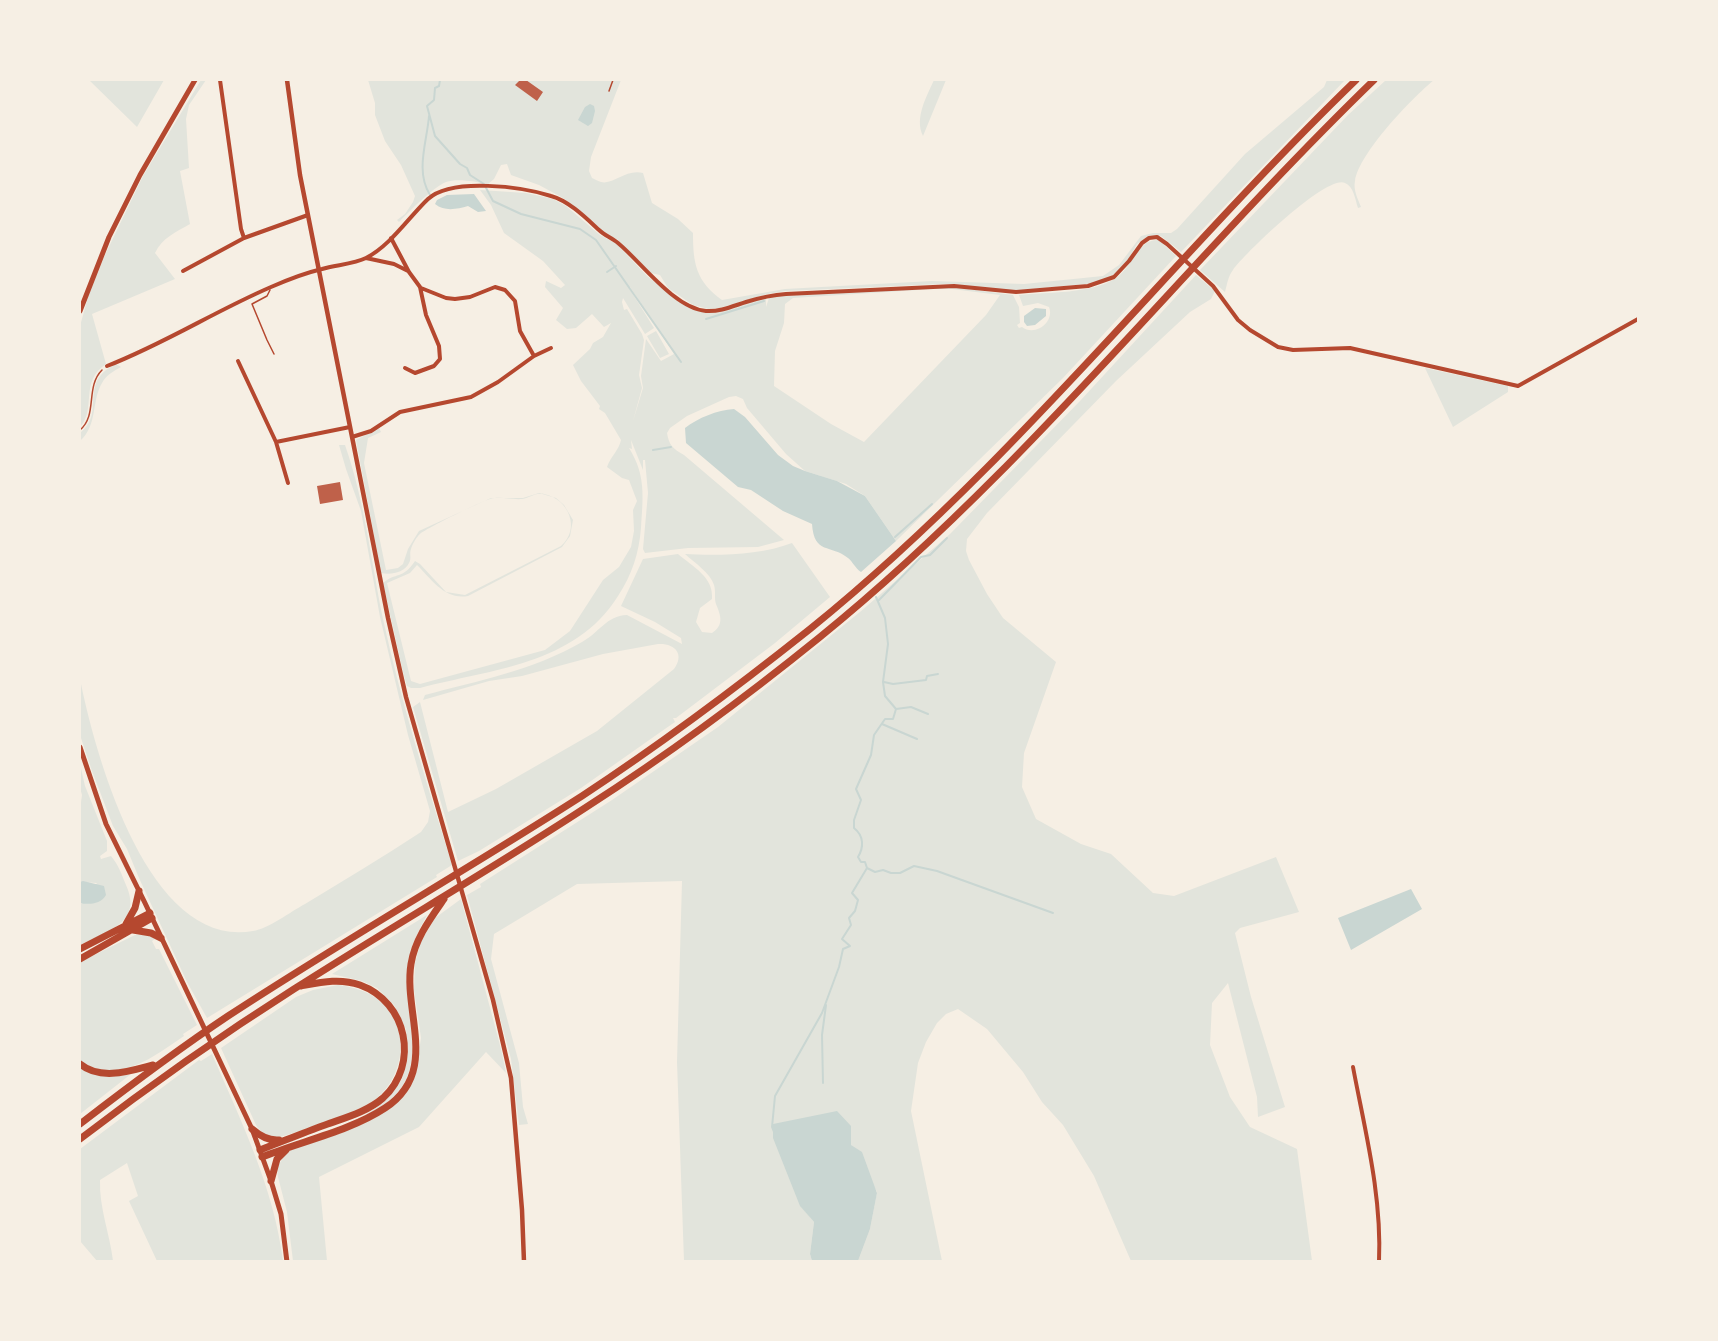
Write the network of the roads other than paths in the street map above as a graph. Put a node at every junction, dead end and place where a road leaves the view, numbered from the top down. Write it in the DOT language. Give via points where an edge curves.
graph roads {
  1 [pos="195,80"];
  2 [pos="220,80"];
  3 [pos="287,80"];
  4 [pos="1356,80"];
  5 [pos="1374,80"];
  6 [pos="308,215"];
  7 [pos="244,238"];
  8 [pos="391,238"];
  9 [pos="366,258"];
  10 [pos="318,269"];
  11 [pos="183,271"];
  12 [pos="409,272"];
  13 [pos="272,286"];
  14 [pos="420,287"];
  15 [pos="80,311"];
  16 [pos="1638,319"];
  17 [pos="551,348"];
  18 [pos="274,354"];
  19 [pos="534,356"];
  20 [pos="238,361"];
  21 [pos="107,366"];
  22 [pos="405,368"];
  23 [pos="350,427"];
  24 [pos="352,437"];
  25 [pos="276,442"];
  26 [pos="288,483"];
  27 [pos="80,747"];
  28 [pos="139,891"];
  29 [pos="447,895"];
  30 [pos="151,916"];
  31 [pos="126,924"];
  32 [pos="133,930"];
  33 [pos="161,938"];
  34 [pos="80,949"];
  35 [pos="80,959"];
  36 [pos="296,987"];
  37 [pos="80,1064"];
  38 [pos="159,1064"];
  39 [pos="1353,1067"];
  40 [pos="80,1124"];
  41 [pos="252,1129"];
  42 [pos="80,1139"];
  43 [pos="288,1143"];
  44 [pos="261,1154"];
  45 [pos="271,1181"];
  46 [pos="287,1262"];
  47 [pos="524,1262"];
  48 [pos="1379,1262"];
  1 -- 15 [label="main road" via="134,185"];
  2 -- 7 [label="street"];
  3 -- 6 [label="street"];
  4 -- 38 [label="highway" via="945,509 844,600 706,709 584,794"];
  5 -- 29 [label="highway" via="953,518 824,634 713,720 590,805"];
  6 -- 7 [label="street"];
  6 -- 10 [label="street"];
  7 -- 11 [label="street"];
  8 -- 9 [label="street"];
  8 -- 12 [label="street"];
  8 -- 16 [label="street" via="432,196 451,188 517,188 553,196 617,242 665,288 692,307 709,311 786,294 954,286 1016,292 1088,286 1114,277 1146,240 1157,237 1213,286 1238,320 1278,347 1350,348 1518,386"];
  9 -- 10 [label="street"];
  9 -- 12 [label="street"];
  10 -- 13 [label="street"];
  10 -- 23 [label="street"];
  12 -- 14 [label="street"];
  13 -- 18 [label="lane" via="267,296 252,304"];
  13 -- 21 [label="street"];
  14 -- 19 [label="street" via="455,299 495,287 505,290 515,301 520,331"];
  14 -- 22 [label="street" via="440,359 425,371 415,373"];
  17 -- 19 [label="street"];
  19 -- 24 [label="street" via="471,397 400,412 371,431"];
  20 -- 25 [label="street"];
  23 -- 24 [label="street"];
  23 -- 25 [label="street"];
  24 -- 47 [label="street" via="406,697 493,1000 511,1078"];
  25 -- 26 [label="street"];
  27 -- 28 [label="main road" via="106,824"];
  28 -- 30 [label="main road"];
  28 -- 31 [label="highway"];
  29 -- 36 [label="highway"];
  29 -- 43 [label="highway" via="424,927 411,963 417,1042 415,1063 406,1086 375,1114"];
  30 -- 31 [label="highway"];
  30 -- 32 [label="highway"];
  30 -- 33 [label="main road"];
  31 -- 34 [label="highway"];
  32 -- 33 [label="highway"];
  32 -- 35 [label="highway"];
  33 -- 41 [label="main road"];
  36 -- 42 [label="highway"];
  36 -- 43 [label="highway" via="338,981 374,991 398,1019 405,1053 399,1076 382,1098"];
  37 -- 38 [label="highway" via="100,1073 116,1074"];
  38 -- 40 [label="highway"];
  39 -- 48 [label="street" via="1378,1208"];
  41 -- 43 [label="highway" via="272,1141"];
  41 -- 44 [label="main road"];
  43 -- 44 [label="highway"];
  43 -- 45 [label="highway" via="277,1159"];
  44 -- 45 [label="main road"];
  45 -- 46 [label="main road" via="281,1214"];
}
